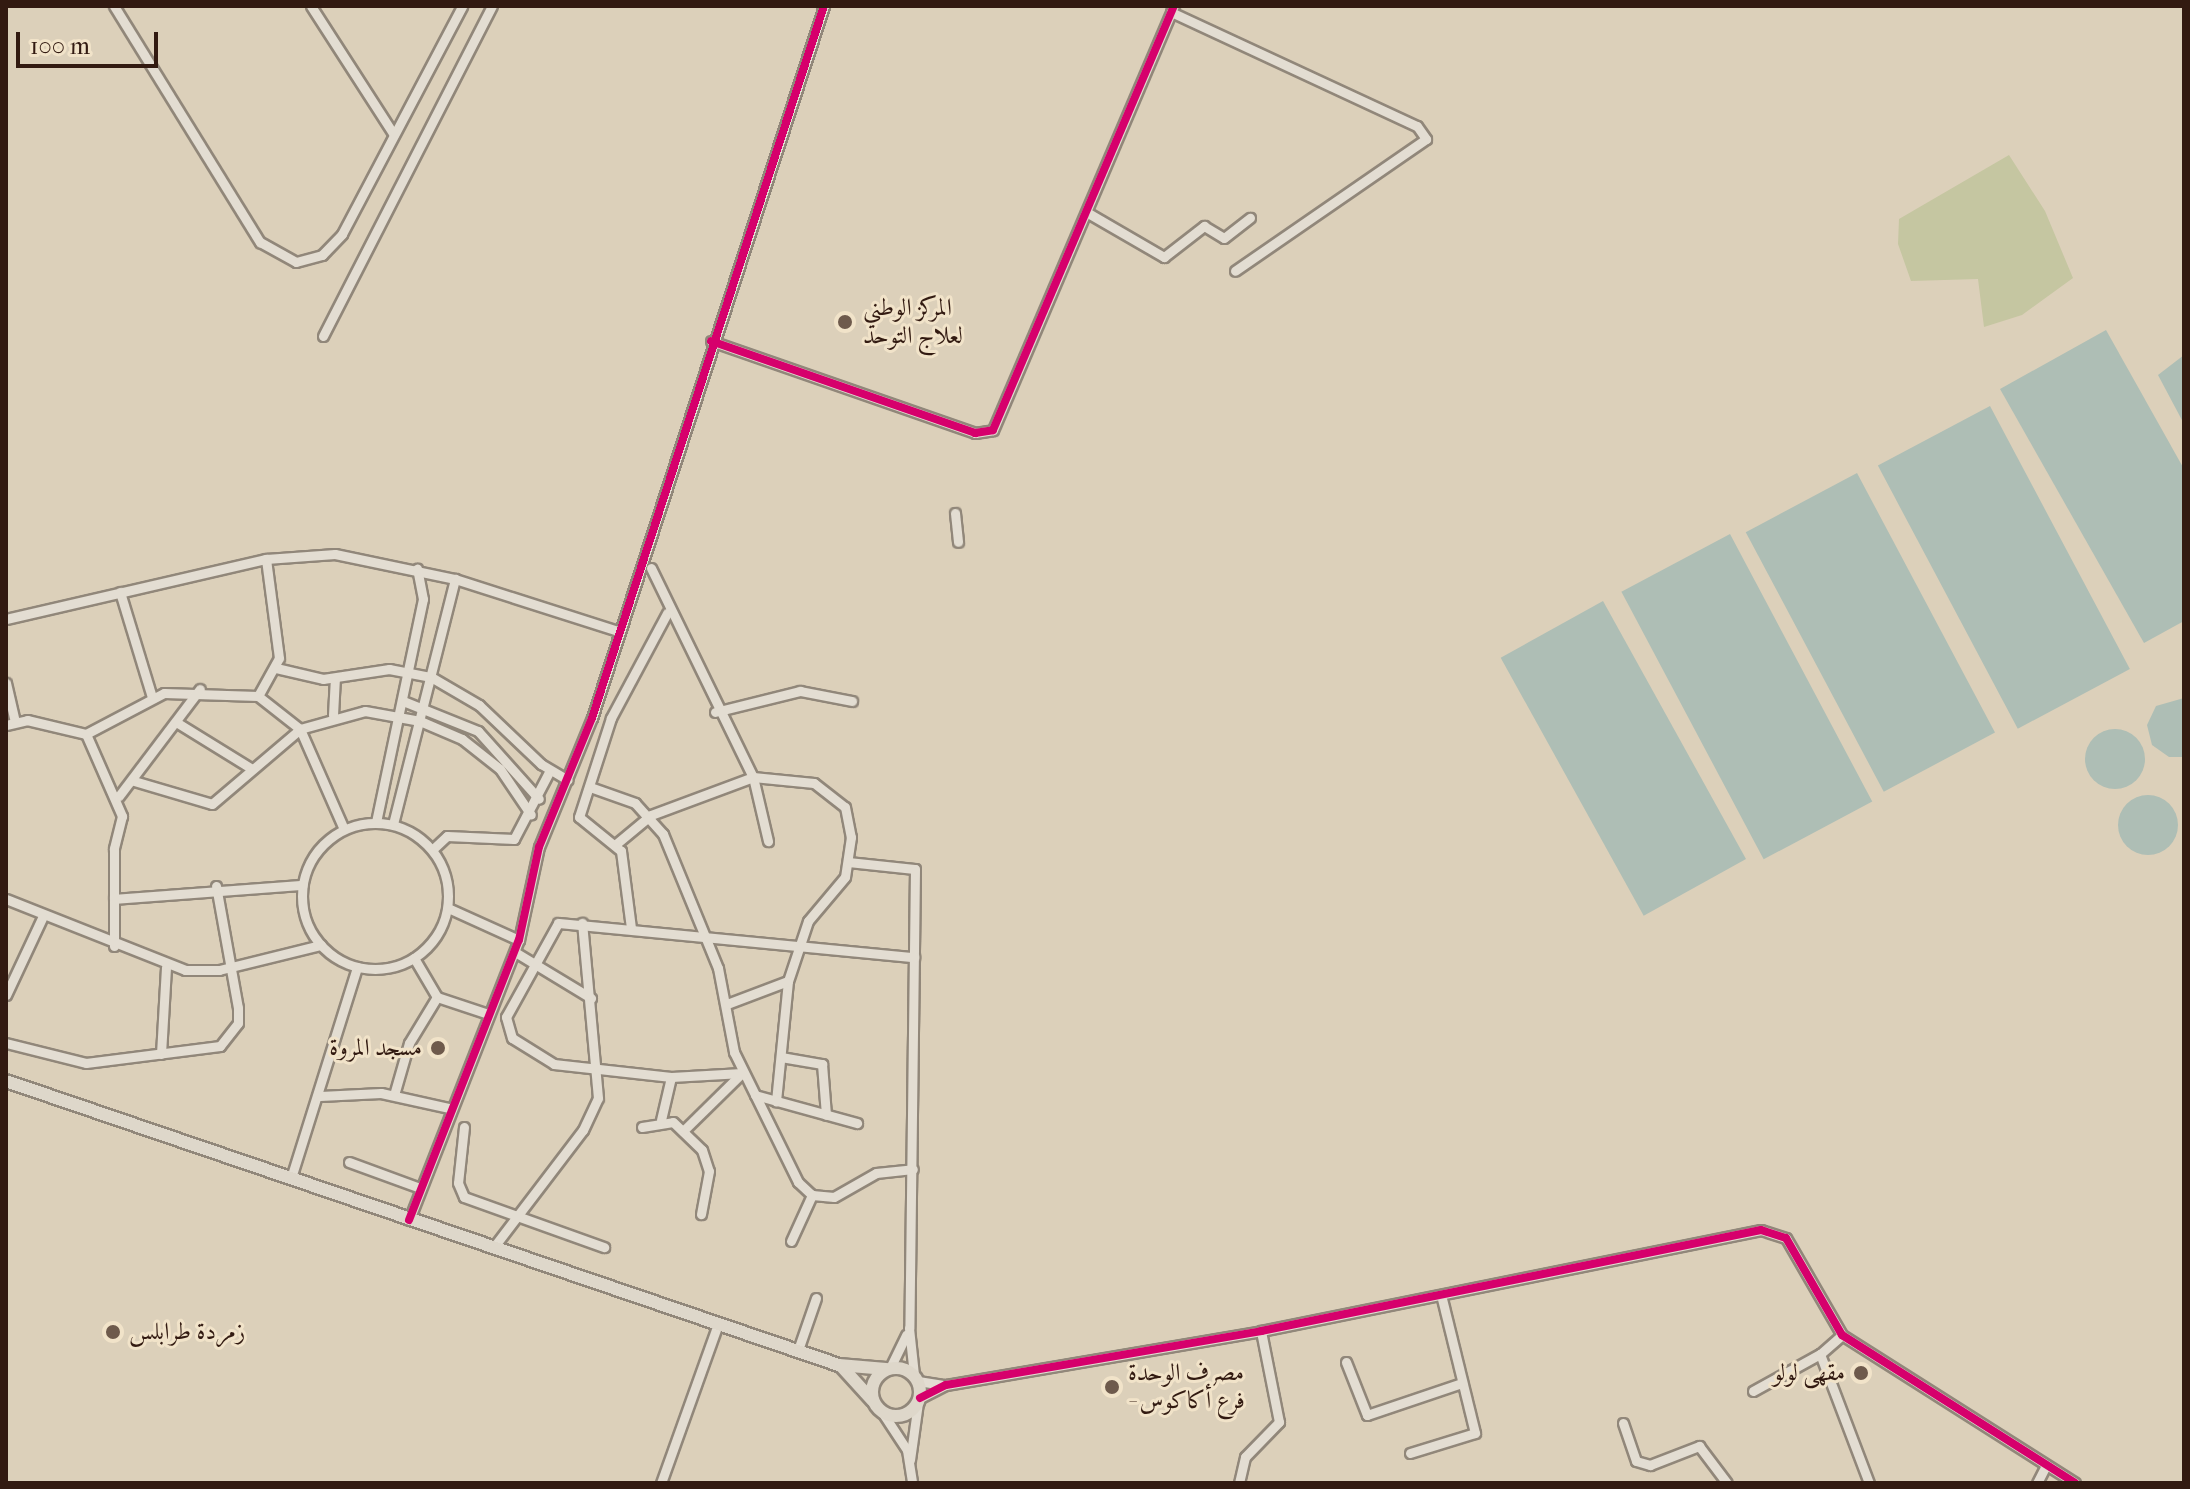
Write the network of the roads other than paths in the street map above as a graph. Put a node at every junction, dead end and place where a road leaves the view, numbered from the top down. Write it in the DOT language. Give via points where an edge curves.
graph roads {
  1 [pos="114,6"];
  2 [pos="311,6"];
  3 [pos="462,6"];
  4 [pos="492,6"];
  5 [pos="824,6"];
  6 [pos="1172,9"];
  7 [pos="394,135"];
  8 [pos="1088,213"];
  9 [pos="1250,218"];
  10 [pos="1235,271"];
  11 [pos="323,336"];
  12 [pos="711,341"];
  13 [pos="955,513"];
  14 [pos="958,542"];
  15 [pos="266,559"];
  16 [pos="651,568"];
  17 [pos="417,569"];
  18 [pos="455,579"];
  19 [pos="120,592"];
  20 [pos="667,613"];
  21 [pos="6,619"];
  22 [pos="618,631"];
  23 [pos="276,668"];
  24 [pos="409,672"];
  25 [pos="431,677"];
  26 [pos="335,679"];
  27 [pos="6,683"];
  28 [pos="200,689"];
  29 [pos="258,696"];
  30 [pos="152,697"];
  31 [pos="403,701"];
  32 [pos="852,701"];
  33 [pos="424,705"];
  34 [pos="715,712"];
  35 [pos="333,715"];
  36 [pos="400,715"];
  37 [pos="420,721"];
  38 [pos="176,722"];
  39 [pos="10,723"];
  40 [pos="300,729"];
  41 [pos="86,734"];
  42 [pos="510,760"];
  43 [pos="252,769"];
  44 [pos="500,769"];
  45 [pos="549,772"];
  46 [pos="753,777"];
  47 [pos="568,780"];
  48 [pos="134,781"];
  49 [pos="590,787"];
  50 [pos="119,796"];
  51 [pos="539,799"];
  52 [pos="531,815"];
  53 [pos="651,815"];
  54 [pos="376,822"];
  55 [pos="393,824"];
  56 [pos="344,829"];
  57 [pos="768,841"];
  58 [pos="616,844"];
  59 [pos="433,849"];
  60 [pos="848,862"];
  61 [pos="302,885"];
  62 [pos="216,886"];
  63 [pos="6,899"];
  64 [pos="114,899"];
  65 [pos="448,908"];
  66 [pos="42,918"];
  67 [pos="582,923"];
  68 [pos="631,928"];
  69 [pos="706,936"];
  70 [pos="519,940"];
  71 [pos="321,945"];
  72 [pos="799,945"];
  73 [pos="114,946"];
  74 [pos="515,952"];
  75 [pos="914,957"];
  76 [pos="414,958"];
  77 [pos="532,962"];
  78 [pos="166,967"];
  79 [pos="230,967"];
  80 [pos="357,967"];
  81 [pos="788,981"];
  82 [pos="6,995"];
  83 [pos="437,997"];
  84 [pos="591,998"];
  85 [pos="727,1004"];
  86 [pos="488,1014"];
  87 [pos="6,1043"];
  88 [pos="161,1054"];
  89 [pos="781,1057"];
  90 [pos="600,1073"];
  91 [pos="742,1073"];
  92 [pos="671,1077"];
  93 [pos="6,1081"];
  94 [pos="394,1095"];
  95 [pos="755,1095"];
  96 [pos="320,1096"];
  97 [pos="776,1101"];
  98 [pos="449,1108"];
  99 [pos="826,1115"];
  100 [pos="661,1120"];
  101 [pos="857,1123"];
  102 [pos="464,1127"];
  103 [pos="642,1127"];
  104 [pos="684,1130"];
  105 [pos="349,1162"];
  106 [pos="913,1169"];
  107 [pos="291,1178"];
  108 [pos="420,1188"];
  109 [pos="812,1195"];
  110 [pos="701,1214"];
  111 [pos="517,1215"];
  112 [pos="409,1220"];
  113 [pos="791,1241"];
  114 [pos="604,1247"];
  115 [pos="493,1248"];
  116 [pos="1441,1295"];
  117 [pos="816,1298"];
  118 [pos="718,1324"];
  119 [pos="909,1328"];
  120 [pos="1261,1331"];
  121 [pos="1842,1335"];
  122 [pos="798,1350"];
  123 [pos="1820,1354"];
  124 [pos="1346,1362"];
  125 [pos="839,1365"];
  126 [pos="888,1369"];
  127 [pos="916,1378"];
  128 [pos="1462,1383"];
  129 [pos="946,1385"];
  130 [pos="1753,1391"];
  131 [pos="919,1400"];
  132 [pos="873,1401"];
  133 [pos="882,1412"];
  134 [pos="1623,1423"];
  135 [pos="1410,1453"];
  136 [pos="910,1460"];
  137 [pos="2045,1467"];
  138 [pos="661,1483"];
  139 [pos="912,1483"];
  140 [pos="1239,1483"];
  141 [pos="1727,1483"];
  142 [pos="1869,1483"];
  143 [pos="2037,1483"];
  144 [pos="2075,1483"];
  1 -- 7 [label="street" via="260,242 278,257 307,261 329,250"];
  2 -- 7 [label="street"];
  3 -- 7 [label="street"];
  4 -- 11 [label="street"];
  5 -- 12 [label="street"];
  6 -- 8 [label="street"];
  6 -- 10 [label="street" via="1417,126 1426,139"];
  8 -- 9 [label="street" via="1164,257 1204,226 1221,239"];
  8 -- 12 [label="street" via="1001,420 988,433"];
  12 -- 22 [label="street"];
  13 -- 14 [label="street"];
  15 -- 17 [label="street" via="335,554"];
  15 -- 19 [label="street"];
  15 -- 23 [label="street" via="279,630"];
  16 -- 20 [label="street"];
  17 -- 18 [label="street"];
  17 -- 24 [label="street" via="423,599"];
  18 -- 22 [label="street"];
  18 -- 25 [label="street"];
  19 -- 21 [label="street"];
  19 -- 30 [label="street"];
  20 -- 34 [label="street"];
  20 -- 49 [label="street" via="611,718"];
  22 -- 47 [label="street"];
  23 -- 26 [label="street"];
  23 -- 29 [label="street"];
  24 -- 25 [label="street"];
  24 -- 26 [label="street"];
  24 -- 31 [label="street"];
  25 -- 33 [label="street"];
  25 -- 45 [label="street" via="479,705"];
  26 -- 35 [label="street"];
  27 -- 39 [label="street"];
  28 -- 29 [label="street"];
  28 -- 30 [label="street"];
  28 -- 38 [label="street"];
  29 -- 40 [label="street"];
  30 -- 41 [label="street"];
  31 -- 33 [label="street"];
  31 -- 36 [label="street"];
  32 -- 34 [label="street" via="800,691"];
  33 -- 37 [label="street"];
  33 -- 42 [label="street" via="478,731"];
  34 -- 46 [label="street"];
  35 -- 36 [label="street"];
  35 -- 40 [label="street"];
  36 -- 37 [label="street"];
  36 -- 54 [label="street"];
  37 -- 44 [label="street" via="462,739"];
  37 -- 55 [label="street"];
  38 -- 43 [label="street"];
  38 -- 48 [label="street"];
  39 -- 41 [label="street"];
  40 -- 43 [label="street"];
  40 -- 56 [label="street"];
  41 -- 50 [label="street"];
  42 -- 44 [label="street"];
  42 -- 51 [label="street"];
  43 -- 48 [label="street" via="212,804"];
  44 -- 52 [label="street"];
  45 -- 47 [label="street"];
  45 -- 51 [label="street"];
  46 -- 53 [label="street"];
  46 -- 57 [label="street"];
  46 -- 60 [label="street" via="789,777 832,794 849,821"];
  47 -- 70 [label="street" via="539,847"];
  48 -- 50 [label="street"];
  49 -- 53 [label="street"];
  49 -- 58 [label="street" via="579,821"];
  50 -- 64 [label="street"];
  51 -- 52 [label="street"];
  52 -- 59 [label="street" via="507,842 451,835"];
  53 -- 58 [label="street"];
  53 -- 69 [label="street"];
  54 -- 55 [label="street"];
  54 -- 56 [label="street"];
  55 -- 59 [label="street"];
  56 -- 61 [label="street" via="320,846"];
  58 -- 68 [label="street"];
  59 -- 65 [label="street" via="445,871"];
  60 -- 72 [label="street" via="841,885 813,914"];
  60 -- 75 [label="street" via="915,869"];
  61 -- 62 [label="street"];
  61 -- 71 [label="street" via="305,917"];
  62 -- 64 [label="street"];
  62 -- 79 [label="street"];
  63 -- 66 [label="street"];
  64 -- 73 [label="street"];
  65 -- 70 [label="street"];
  65 -- 76 [label="street" via="436,937"];
  66 -- 73 [label="street"];
  66 -- 82 [label="street"];
  67 -- 68 [label="street"];
  67 -- 77 [label="street" via="553,925"];
  67 -- 84 [label="street"];
  68 -- 69 [label="street"];
  69 -- 72 [label="street"];
  69 -- 85 [label="street"];
  70 -- 74 [label="street"];
  71 -- 79 [label="street"];
  71 -- 80 [label="street"];
  72 -- 75 [label="street"];
  72 -- 81 [label="street"];
  73 -- 78 [label="street"];
  74 -- 77 [label="street"];
  74 -- 86 [label="street"];
  75 -- 106 [label="street"];
  76 -- 80 [label="street" via="386,968"];
  76 -- 83 [label="street"];
  77 -- 84 [label="street"];
  77 -- 90 [label="street" via="506,1017 512,1038 548,1062"];
  78 -- 79 [label="street"];
  78 -- 88 [label="street"];
  79 -- 88 [label="street" via="238,1008 232,1036 206,1049"];
  80 -- 96 [label="street"];
  81 -- 85 [label="street"];
  81 -- 89 [label="street"];
  83 -- 86 [label="street"];
  83 -- 94 [label="street" via="409,1043"];
  84 -- 90 [label="street"];
  85 -- 91 [label="street"];
  86 -- 98 [label="street"];
  87 -- 88 [label="street" via="70,1062"];
  89 -- 97 [label="street"];
  89 -- 99 [label="street" via="822,1064"];
  90 -- 92 [label="street"];
  90 -- 111 [label="street" via="592,1115"];
  91 -- 92 [label="street"];
  91 -- 95 [label="street"];
  91 -- 104 [label="street"];
  92 -- 100 [label="street"];
  93 -- 107 [label="main road"];
  94 -- 96 [label="street"];
  94 -- 98 [label="street"];
  95 -- 97 [label="street"];
  95 -- 109 [label="street" via="785,1162"];
  96 -- 107 [label="street"];
  97 -- 99 [label="street"];
  98 -- 108 [label="street"];
  99 -- 101 [label="street"];
  100 -- 103 [label="street"];
  100 -- 104 [label="street"];
  102 -- 111 [label="street" via="460,1193"];
  104 -- 110 [label="street" via="708,1161"];
  105 -- 108 [label="street"];
  106 -- 109 [label="street" via="876,1173 834,1197"];
  106 -- 119 [label="street"];
  107 -- 112 [label="main road"];
  108 -- 112 [label="street"];
  109 -- 113 [label="street"];
  111 -- 114 [label="street"];
  111 -- 115 [label="street"];
  112 -- 115 [label="main road"];
  115 -- 118 [label="main road"];
  116 -- 120 [label="street"];
  116 -- 121 [label="street" via="1761,1230 1786,1238"];
  116 -- 128 [label="street"];
  117 -- 122 [label="street"];
  118 -- 122 [label="main road"];
  118 -- 138 [label="street"];
  119 -- 126 [label="street"];
  119 -- 127 [label="street"];
  120 -- 129 [label="street"];
  120 -- 140 [label="street" via="1279,1422 1245,1457"];
  121 -- 123 [label="street"];
  121 -- 137 [label="street"];
  122 -- 125 [label="main road"];
  123 -- 130 [label="street"];
  123 -- 142 [label="street"];
  124 -- 128 [label="street" via="1367,1415"];
  125 -- 126 [label="main road"];
  125 -- 132 [label="main road"];
  126 -- 127 [label="main road"];
  126 -- 132 [label="main road" via="873,1383"];
  127 -- 129 [label="street"];
  127 -- 131 [label="main road"];
  128 -- 135 [label="street" via="1475,1433"];
  129 -- 131 [label="street"];
  131 -- 133 [label="main road" via="902,1416"];
  131 -- 136 [label="street"];
  132 -- 133 [label="main road"];
  133 -- 136 [label="street"];
  134 -- 141 [label="street" via="1636,1461 1650,1465 1699,1446"];
  136 -- 139 [label="street"];
  137 -- 143 [label="street"];
  137 -- 144 [label="street"];
}
